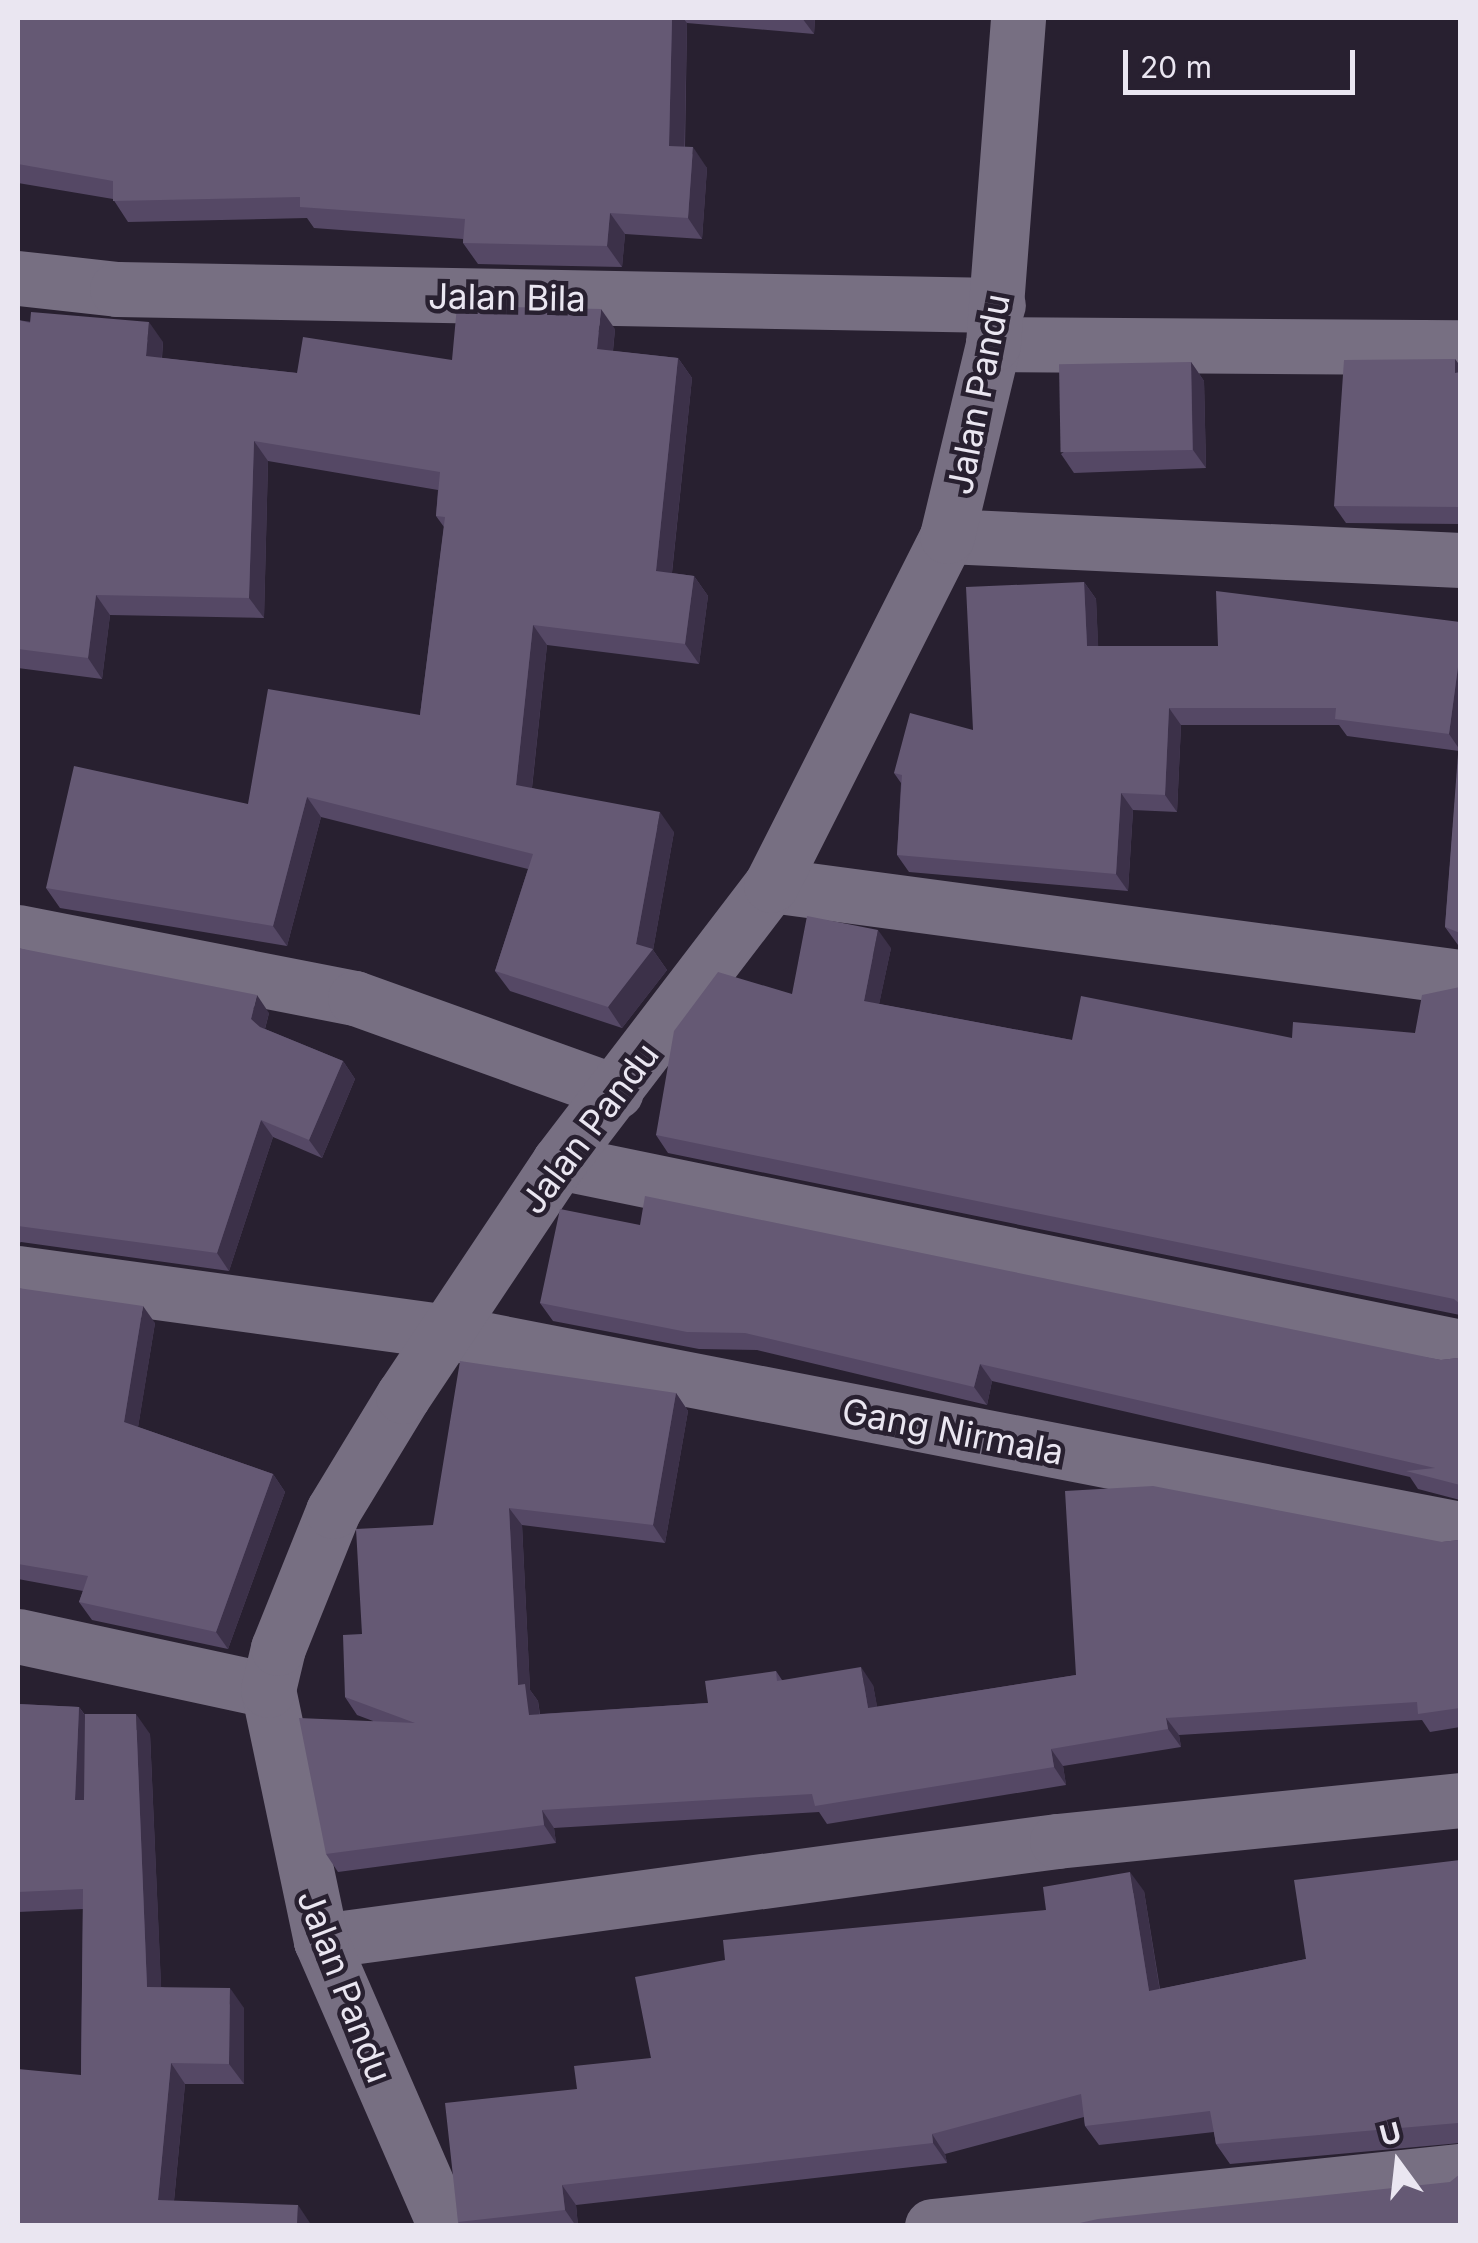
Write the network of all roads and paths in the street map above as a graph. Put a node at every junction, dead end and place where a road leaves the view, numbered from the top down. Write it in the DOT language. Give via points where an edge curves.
graph roads {
  1 [pos="1018,18"];
  2 [pos="18,278"];
  3 [pos="996,324"];
  4 [pos="1460,347"];
  5 [pos="947,536"];
  6 [pos="1460,560"];
  7 [pos="771,885"];
  8 [pos="18,932"];
  9 [pos="1460,976"];
  10 [pos="616,1092"];
  11 [pos="559,1162"];
  12 [pos="18,1272"];
  13 [pos="446,1332"];
  14 [pos="1460,1347"];
  15 [pos="1460,1528"];
  16 [pos="18,1636"];
  17 [pos="268,1690"];
  18 [pos="1460,1800"];
  19 [pos="320,1941"];
  20 [pos="1460,2171"];
  21 [pos="445,2226"];
  22 [pos="932,2226"];
  1 -- 3 [label="street, Jalan Pandu"];
  2 -- 3 [label="street, Jalan Bila" via="117,289"];
  3 -- 4 [label="street, Jalan Bila"];
  3 -- 5 [label="street, Jalan Pandu"];
  5 -- 6 [label="street"];
  5 -- 7 [label="street, Jalan Pandu"];
  7 -- 9 [label="street"];
  7 -- 10 [label="street, Jalan Pandu"];
  8 -- 10 [label="street" via="355,998"];
  10 -- 11 [label="street, Jalan Pandu"];
  11 -- 13 [label="street, Jalan Pandu"];
  11 -- 14 [label="street"];
  12 -- 13 [label="street, Gang Nirmala"];
  13 -- 15 [label="street, Gang Nirmala"];
  13 -- 17 [label="street, Jalan Pandu" via="333,1511 296,1588"];
  16 -- 17 [label="street"];
  17 -- 19 [label="street, Jalan Pandu"];
  18 -- 19 [label="street" via="1057,1841"];
  19 -- 21 [label="street, Jalan Pandu"];
  20 -- 22 [label="street"];
}
